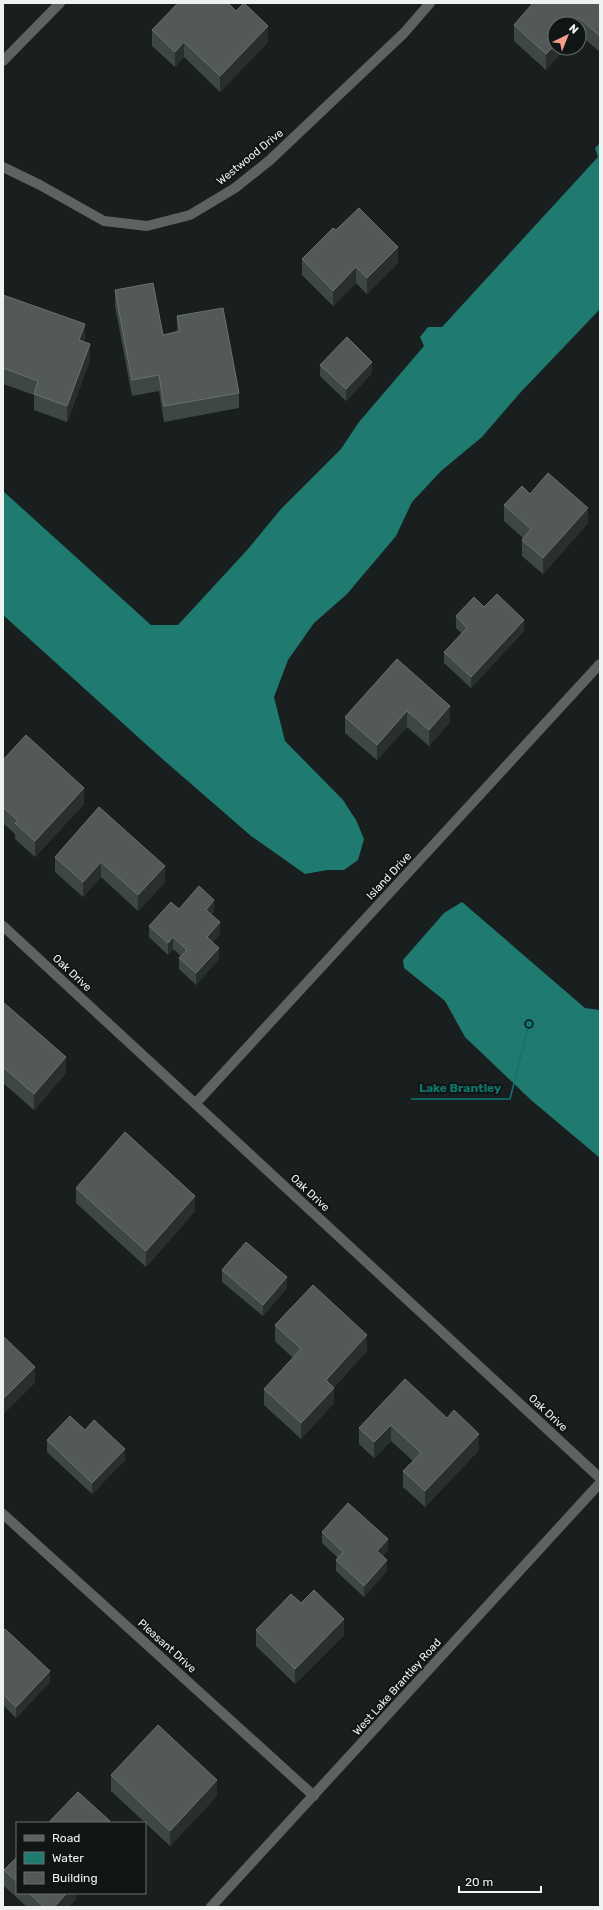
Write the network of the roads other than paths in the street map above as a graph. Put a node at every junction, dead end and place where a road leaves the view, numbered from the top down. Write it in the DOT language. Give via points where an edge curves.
graph roads {
  1 [pos="60,3"];
  2 [pos="430,3"];
  3 [pos="3,61"];
  4 [pos="3,167"];
  5 [pos="600,664"];
  6 [pos="3,926"];
  7 [pos="196,1103"];
  8 [pos="600,1478"];
  9 [pos="600,1483"];
  10 [pos="3,1514"];
  11 [pos="314,1796"];
  12 [pos="211,1907"];
  1 -- 3 [label="street"];
  2 -- 4 [label="street, Westwood Drive" via="404,33 270,160 235,188 190,216 147,226 104,221"];
  5 -- 7 [label="street, Island Drive"];
  6 -- 7 [label="street, Oak Drive"];
  7 -- 8 [label="street, Oak Drive"];
  9 -- 11 [label="street, West Lake Brantley Road"];
  10 -- 11 [label="street, Pleasant Drive"];
  11 -- 12 [label="street, West Lake Brantley Road"];
}
